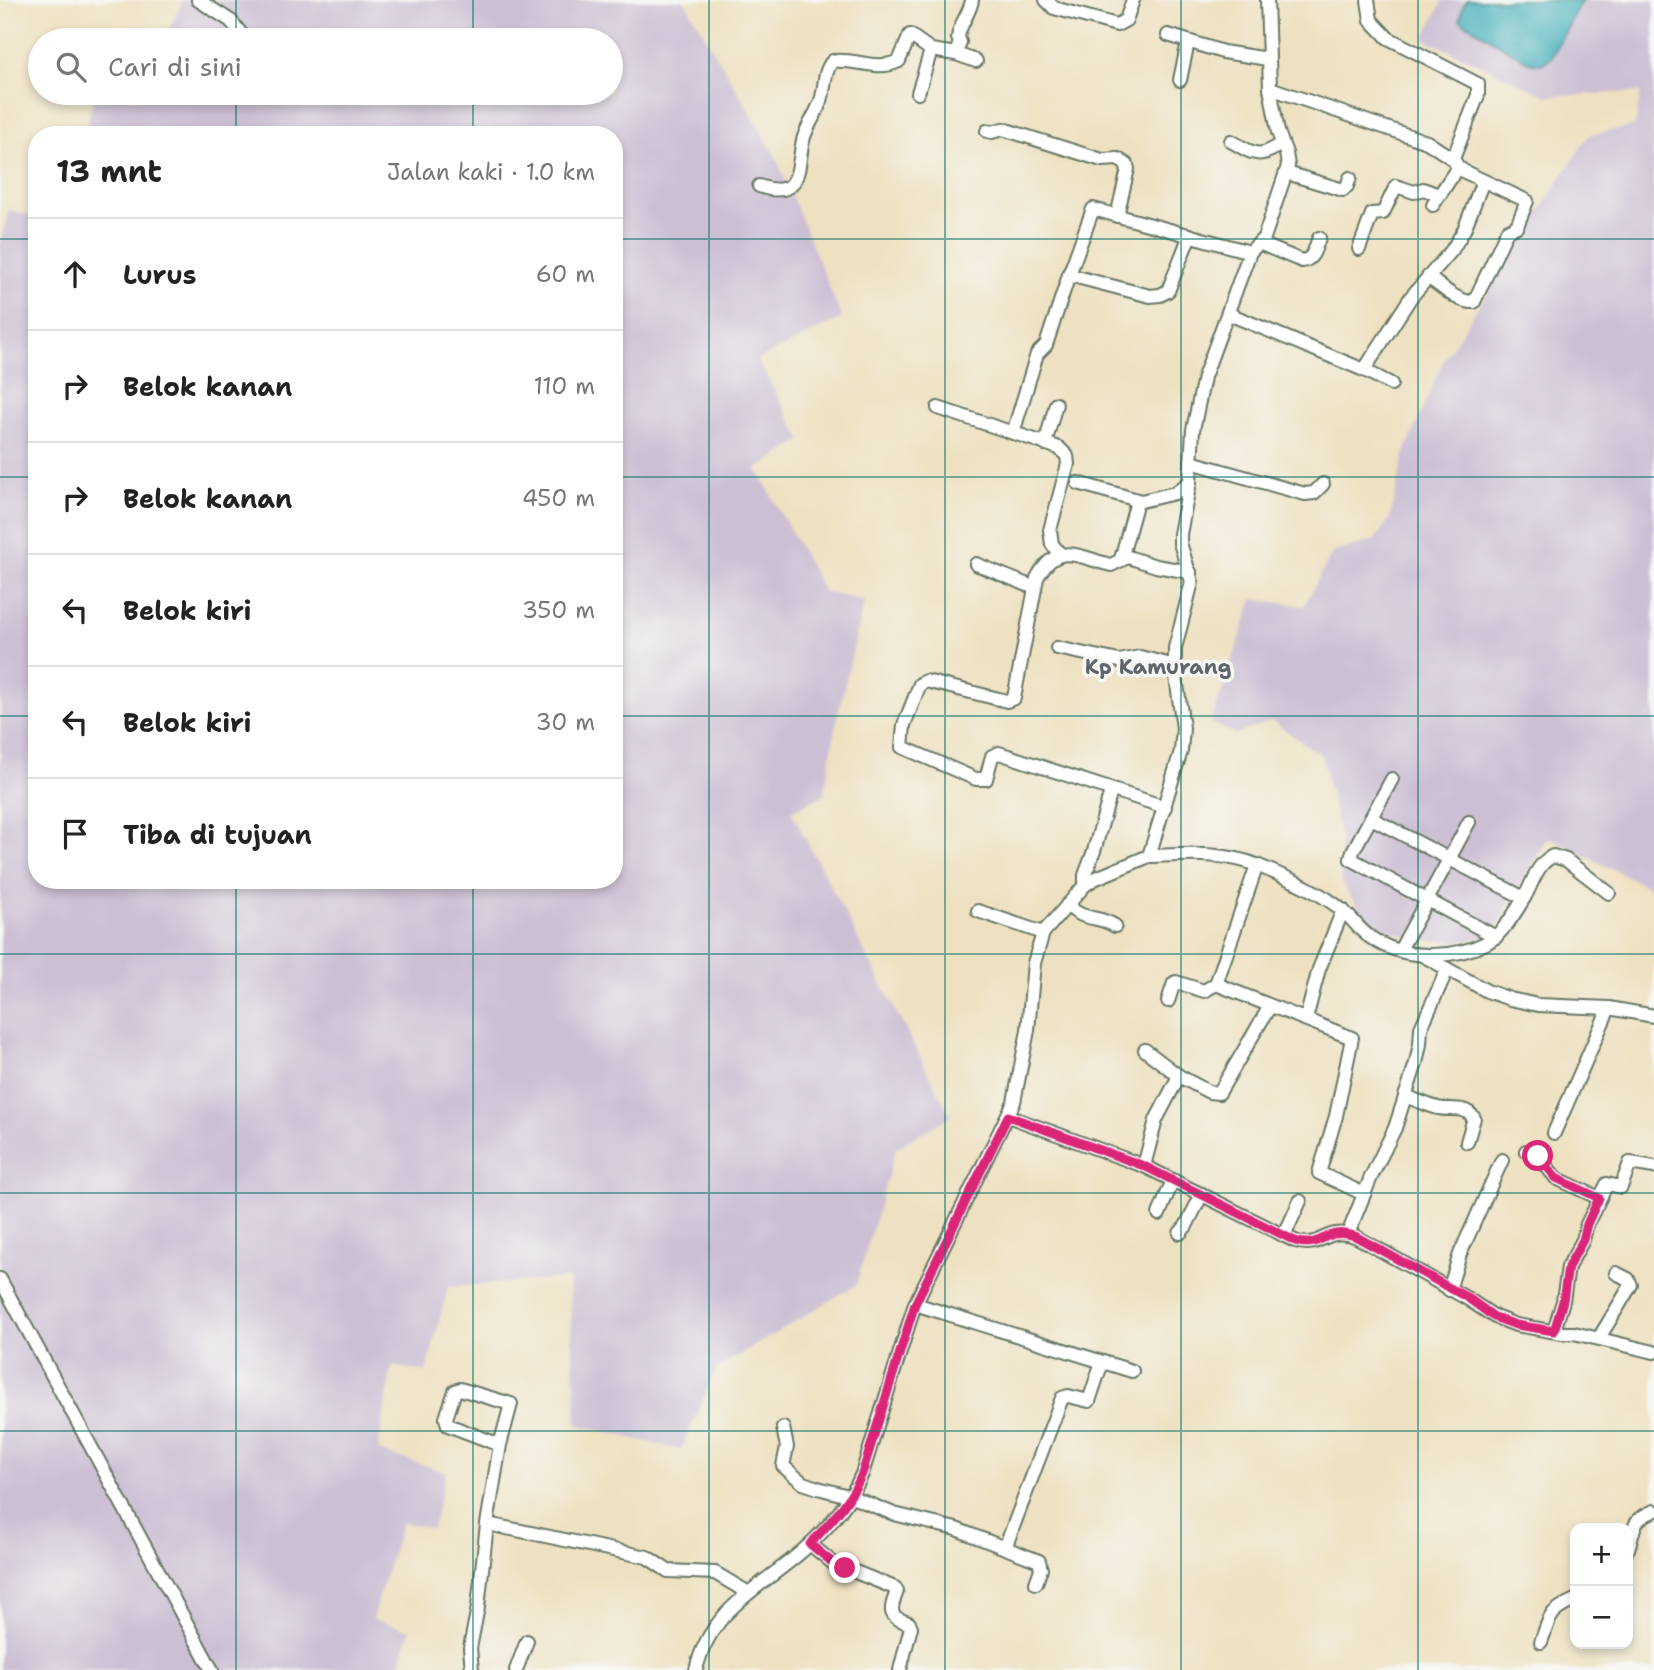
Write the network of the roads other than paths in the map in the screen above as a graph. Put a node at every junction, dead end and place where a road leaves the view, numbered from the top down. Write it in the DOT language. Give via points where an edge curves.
graph roads {
  1 [pos="198,0"];
  2 [pos="972,0"];
  3 [pos="1046,0"];
  4 [pos="1133,0"];
  5 [pos="1267,0"];
  6 [pos="1368,0"];
  7 [pos="238,28"];
  8 [pos="1168,35"];
  9 [pos="1188,42"];
  10 [pos="930,50"];
  11 [pos="956,54"];
  12 [pos="1268,59"];
  13 [pos="976,61"];
  14 [pos="1180,80"];
  15 [pos="1270,88"];
  16 [pos="918,93"];
  17 [pos="987,131"];
  18 [pos="1231,141"];
  19 [pos="1283,143"];
  20 [pos="1456,163"];
  21 [pos="1287,173"];
  22 [pos="1350,178"];
  23 [pos="1483,181"];
  24 [pos="759,186"];
  25 [pos="1117,216"];
  26 [pos="1190,235"];
  27 [pos="1319,238"];
  28 [pos="1256,248"];
  29 [pos="1359,249"];
  30 [pos="1069,275"];
  31 [pos="1428,277"];
  32 [pos="1229,314"];
  33 [pos="1364,370"];
  34 [pos="1391,384"];
  35 [pos="1056,404"];
  36 [pos="938,408"];
  37 [pos="1013,433"];
  38 [pos="1045,443"];
  39 [pos="1191,462"];
  40 [pos="1190,482"];
  41 [pos="1078,483"];
  42 [pos="1323,484"];
  43 [pos="1137,501"];
  44 [pos="1060,554"];
  45 [pos="1121,559"];
  46 [pos="976,564"];
  47 [pos="1189,572"];
  48 [pos="1035,588"];
  49 [pos="1058,648"];
  50 [pos="1175,666"];
  51 [pos="1392,779"];
  52 [pos="1111,791"];
  53 [pos="1165,807"];
  54 [pos="1371,818"];
  55 [pos="1469,822"];
  56 [pos="1149,856"];
  57 [pos="1448,860"];
  58 [pos="1257,865"];
  59 [pos="1085,885"];
  60 [pos="1609,893"];
  61 [pos="1524,898"];
  62 [pos="1427,901"];
  63 [pos="1067,905"];
  64 [pos="1343,910"];
  65 [pos="978,911"];
  66 [pos="1115,926"];
  67 [pos="1043,933"];
  68 [pos="1496,937"];
  69 [pos="1400,950"];
  70 [pos="1424,956"];
  71 [pos="1447,970"];
  72 [pos="1216,984"];
  73 [pos="1168,1001"];
  74 [pos="1270,1006"];
  75 [pos="1609,1009"];
  76 [pos="1654,1016"];
  77 [pos="1306,1020"];
  78 [pos="1144,1050"];
  79 [pos="1179,1076"];
  80 [pos="1405,1096"];
  81 [pos="1008,1116"];
  82 [pos="1553,1133"];
  83 [pos="1467,1142"];
  84 [pos="1526,1151"];
  85 [pos="1502,1160"];
  86 [pos="1144,1166"];
  87 [pos="1654,1167"];
  88 [pos="1173,1180"];
  89 [pos="1202,1194"];
  90 [pos="1364,1194"];
  91 [pos="1599,1198"];
  92 [pos="1300,1201"];
  93 [pos="1159,1214"];
  94 [pos="1180,1233"];
  95 [pos="1348,1234"];
  96 [pos="1284,1236"];
  97 [pos="1616,1273"];
  98 [pos="0,1279"];
  99 [pos="1449,1290"];
  100 [pos="915,1304"];
  101 [pos="1554,1331"];
  102 [pos="1600,1338"];
  103 [pos="1654,1352"];
  104 [pos="1102,1363"];
  105 [pos="1132,1371"];
  106 [pos="783,1428"];
  107 [pos="500,1445"];
  108 [pos="852,1497"];
  109 [pos="1654,1511"];
  110 [pos="487,1524"];
  111 [pos="1633,1532"];
  112 [pos="810,1544"];
  113 [pos="1005,1548"];
  114 [pos="1036,1583"];
  115 [pos="747,1592"];
  116 [pos="1570,1602"];
  117 [pos="527,1640"];
  118 [pos="1541,1642"];
  119 [pos="212,1670"];
  120 [pos="472,1670"];
  121 [pos="516,1670"];
  122 [pos="696,1670"];
  123 [pos="900,1670"];
  1 -- 7 [label="street"];
  2 -- 11 [label="street" via="958,31"];
  3 -- 4 [label="street" via="1054,8 1117,25 1126,20"];
  5 -- 12 [label="street"];
  6 -- 20 [label="street" via="1371,20 1388,38 1478,84"];
  8 -- 9 [label="street"];
  9 -- 12 [label="street"];
  9 -- 14 [label="street"];
  10 -- 11 [label="street"];
  10 -- 16 [label="street"];
  10 -- 24 [label="street" via="910,35 899,61 891,64 840,60 829,64 820,106 803,139 800,172 784,188"];
  11 -- 13 [label="street"];
  12 -- 15 [label="street"];
  15 -- 19 [label="street"];
  15 -- 20 [label="street" via="1427,142"];
  17 -- 25 [label="street" via="1003,129 1102,160 1118,159 1128,169"];
  18 -- 19 [label="street" via="1256,154 1266,154"];
  19 -- 21 [label="street"];
  20 -- 23 [label="street"];
  20 -- 29 [label="street" via="1436,200 1423,189 1414,192 1396,186 1383,213 1372,214"];
  21 -- 22 [label="street" via="1343,190"];
  21 -- 28 [label="street"];
  23 -- 31 [label="street" via="1464,230"];
  23 -- 31 [label="street" via="1527,201 1517,226 1507,231 1477,299 1466,302"];
  25 -- 26 [label="street"];
  25 -- 30 [label="street" via="1093,209"];
  26 -- 28 [label="street"];
  26 -- 30 [label="street" via="1168,291 1160,295"];
  27 -- 28 [label="street" via="1311,259 1302,261"];
  28 -- 32 [label="street"];
  30 -- 37 [label="street" via="1046,345 1034,362"];
  31 -- 33 [label="street"];
  32 -- 33 [label="street"];
  32 -- 39 [label="street" via="1204,377"];
  33 -- 34 [label="street"];
  35 -- 38 [label="street"];
  36 -- 37 [label="street"];
  37 -- 38 [label="street"];
  38 -- 44 [label="street" via="1061,450 1068,460 1050,530 1052,544"];
  39 -- 40 [label="street"];
  39 -- 42 [label="street" via="1305,494"];
  40 -- 43 [label="street" via="1175,493"];
  40 -- 47 [label="street" via="1180,534"];
  41 -- 43 [label="street"];
  43 -- 45 [label="street"];
  44 -- 45 [label="street" via="1076,553 1111,565"];
  44 -- 48 [label="street" via="1043,568"];
  45 -- 47 [label="street"];
  46 -- 48 [label="street"];
  47 -- 50 [label="street" via="1191,592 1175,648"];
  48 -- 52 [label="street" via="1014,698 1007,701 926,681 920,684 904,725 902,747 976,779 986,779 992,756 999,754"];
  49 -- 50 [label="street" via="1119,661 1140,657"];
  50 -- 53 [label="street" via="1183,738"];
  51 -- 54 [label="street"];
  52 -- 53 [label="street"];
  52 -- 59 [label="street"];
  53 -- 56 [label="street"];
  54 -- 57 [label="street"];
  54 -- 62 [label="street" via="1351,859"];
  55 -- 57 [label="street"];
  56 -- 58 [label="street" via="1217,856"];
  56 -- 59 [label="street"];
  57 -- 61 [label="street"];
  57 -- 62 [label="street"];
  58 -- 64 [label="street"];
  58 -- 72 [label="street"];
  59 -- 63 [label="street"];
  60 -- 61 [label="street" via="1566,860 1553,856 1539,869"];
  61 -- 68 [label="street"];
  62 -- 68 [label="street"];
  62 -- 69 [label="street"];
  63 -- 66 [label="street" via="1087,919"];
  63 -- 67 [label="street"];
  64 -- 69 [label="street" via="1366,935"];
  64 -- 77 [label="street" via="1319,969"];
  65 -- 67 [label="street"];
  67 -- 81 [label="street" via="1034,963 1021,1069"];
  68 -- 70 [label="street" via="1462,950"];
  69 -- 70 [label="street"];
  70 -- 71 [label="street"];
  71 -- 75 [label="street" via="1510,999"];
  71 -- 80 [label="street" via="1421,1028"];
  72 -- 73 [label="street" via="1204,991 1174,983"];
  72 -- 74 [label="street"];
  74 -- 77 [label="street"];
  74 -- 79 [label="street" via="1219,1093"];
  75 -- 76 [label="street"];
  75 -- 82 [label="street"];
  77 -- 90 [label="street" via="1352,1038 1320,1172"];
  78 -- 79 [label="street"];
  79 -- 86 [label="street" via="1156,1120"];
  80 -- 83 [label="street" via="1473,1114"];
  80 -- 90 [label="street"];
  81 -- 86 [label="street"];
  81 -- 100 [label="street"];
  84 -- 91 [label="street" via="1538,1156 1556,1178"];
  85 -- 99 [label="street"];
  86 -- 88 [label="street"];
  87 -- 91 [label="street" via="1630,1163 1622,1187 1607,1184"];
  88 -- 89 [label="street"];
  88 -- 93 [label="street"];
  89 -- 94 [label="street"];
  89 -- 96 [label="street"];
  90 -- 95 [label="street"];
  91 -- 101 [label="street" via="1568,1267"];
  92 -- 96 [label="street"];
  95 -- 96 [label="street" via="1331,1234 1316,1243"];
  95 -- 99 [label="street"];
  97 -- 102 [label="street" via="1631,1285"];
  98 -- 119 [label="street"];
  99 -- 101 [label="street" via="1516,1325"];
  100 -- 104 [label="street"];
  100 -- 108 [label="street"];
  101 -- 102 [label="street"];
  102 -- 103 [label="street"];
  104 -- 105 [label="street"];
  104 -- 113 [label="street" via="1089,1401 1062,1398"];
  106 -- 108 [label="street" via="787,1447 783,1466 803,1483"];
  107 -- 107 [label="street" via="511,1404 455,1391 448,1425"];
  107 -- 110 [label="street"];
  108 -- 112 [label="street"];
  108 -- 113 [label="street"];
  109 -- 111 [label="street" via="1640,1517"];
  110 -- 115 [label="street" via="648,1557 673,1573 709,1571"];
  110 -- 120 [label="street" via="470,1648"];
  112 -- 115 [label="street"];
  112 -- 123 [label="street" via="833,1563 895,1588 892,1614 911,1627"];
  113 -- 114 [label="street" via="1039,1561"];
  115 -- 122 [label="street" via="711,1632"];
  116 -- 118 [label="street" via="1552,1612"];
  117 -- 121 [label="street"];
}
